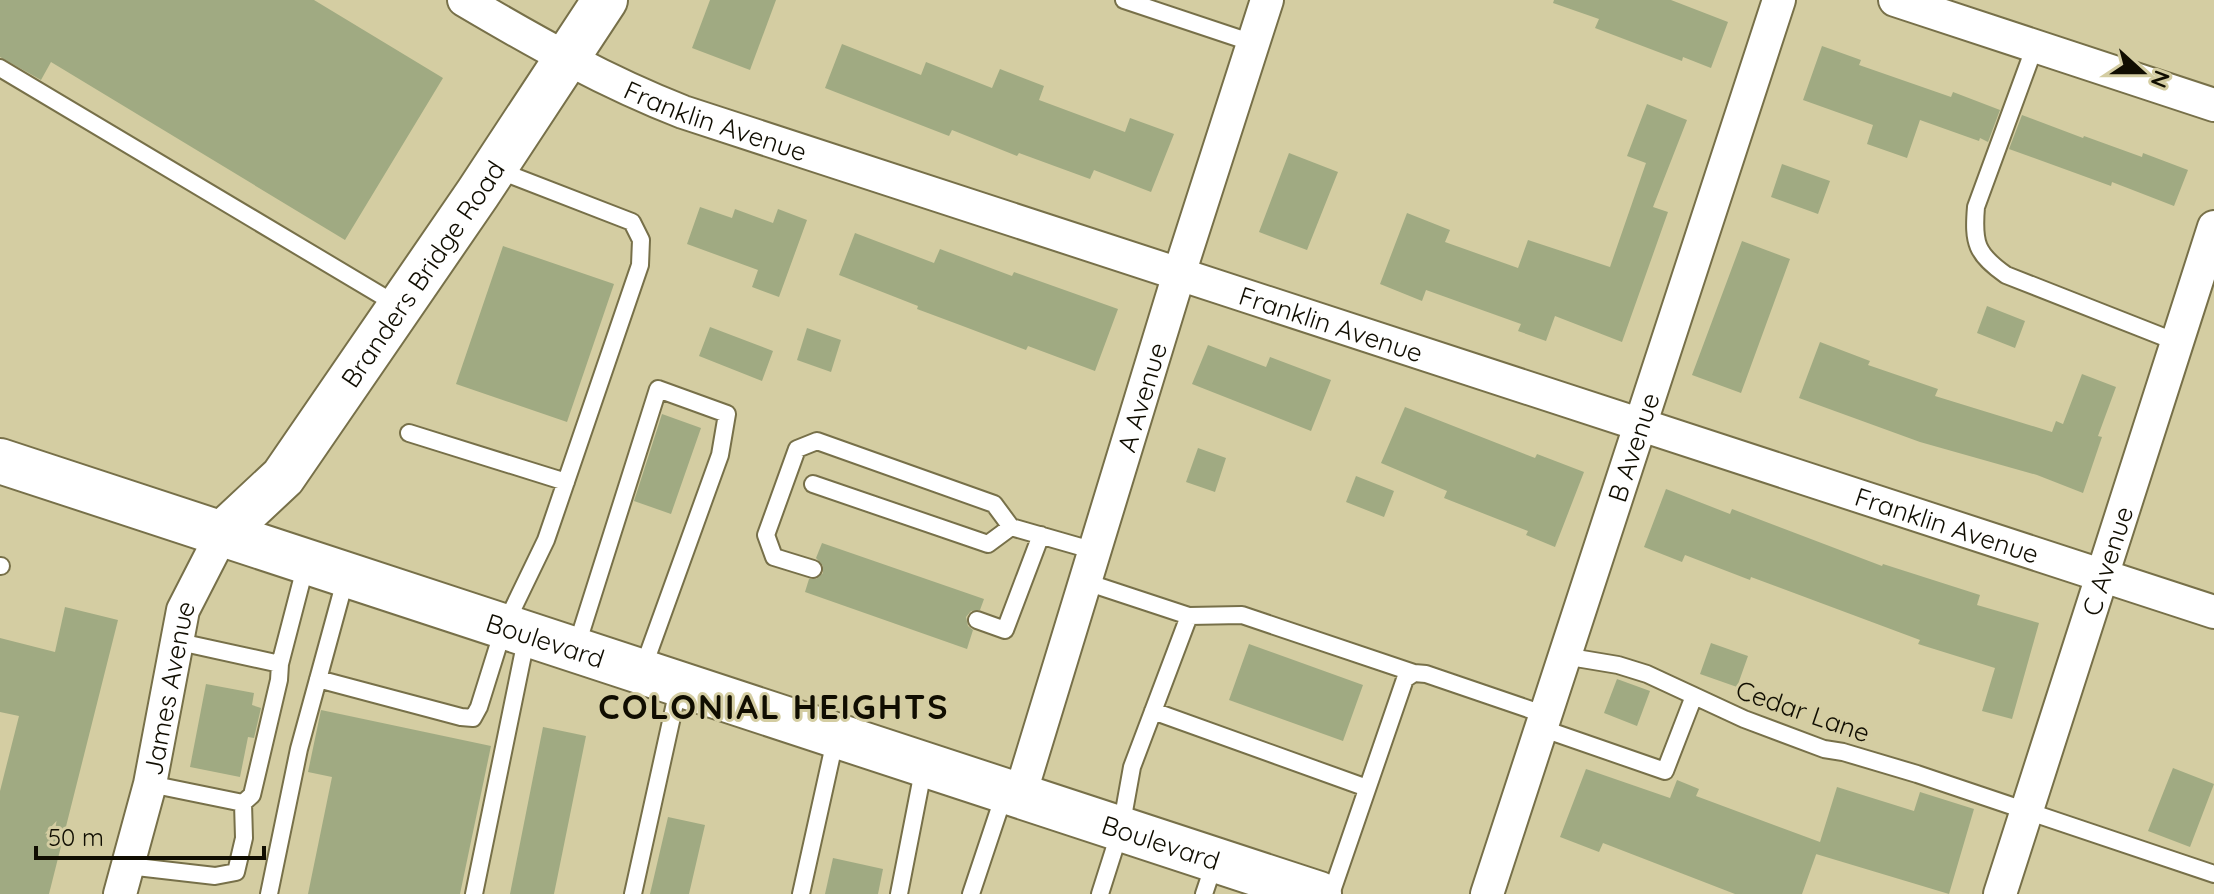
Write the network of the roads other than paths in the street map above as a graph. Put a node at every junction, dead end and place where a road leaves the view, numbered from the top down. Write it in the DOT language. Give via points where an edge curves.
graph roads {
  1 [pos="464,0"];
  2 [pos="605,0"];
  3 [pos="1124,0"];
  4 [pos="1267,0"];
  5 [pos="1779,0"];
  6 [pos="1895,0"];
  7 [pos="1253,43"];
  8 [pos="2035,46"];
  9 [pos="566,60"];
  10 [pos="0,68"];
  11 [pos="2214,105"];
  12 [pos="495,169"];
  13 [pos="2214,227"];
  14 [pos="1179,274"];
  15 [pos="400,306"];
  16 [pos="2179,343"];
  17 [pos="1639,426"];
  18 [pos="409,433"];
  19 [pos="0,461"];
  20 [pos="566,482"];
  21 [pos="813,484"];
  22 [pos="1011,527"];
  23 [pos="222,534"];
  24 [pos="1041,535"];
  25 [pos="1090,566"];
  26 [pos="326,569"];
  27 [pos="813,569"];
  28 [pos="2104,575"];
  29 [pos="2214,612"];
  30 [pos="1189,616"];
  31 [pos="977,620"];
  32 [pos="516,630"];
  33 [pos="175,641"];
  34 [pos="576,650"];
  35 [pos="1564,656"];
  36 [pos="280,664"];
  37 [pos="1414,673"];
  38 [pos="660,677"];
  39 [pos="318,679"];
  40 [pos="1694,696"];
  41 [pos="1153,711"];
  42 [pos="1544,721"];
  43 [pos="837,735"];
  44 [pos="924,764"];
  45 [pos="150,784"];
  46 [pos="1367,788"];
  47 [pos="1013,792"];
  48 [pos="243,803"];
  49 [pos="2027,812"];
  50 [pos="1121,828"];
  51 [pos="2214,874"];
  52 [pos="1210,877"];
  53 [pos="124,880"];
  54 [pos="269,894"];
  55 [pos="474,894"];
  56 [pos="633,894"];
  57 [pos="801,894"];
  58 [pos="899,894"];
  59 [pos="971,894"];
  60 [pos="1100,894"];
  61 [pos="1319,894"];
  62 [pos="1331,894"];
  63 [pos="1487,894"];
  64 [pos="2000,894"];
  1 -- 9 [label="street, Franklin Avenue"];
  2 -- 9 [label="main road, Branders Bridge Road"];
  3 -- 7 [label="lane"];
  4 -- 7 [label="street, A Avenue"];
  5 -- 17 [label="street, B Avenue"];
  6 -- 8 [label="street"];
  7 -- 14 [label="street, A Avenue"];
  8 -- 11 [label="street"];
  8 -- 16 [label="lane" via="1976,207 1977,247 2006,275"];
  9 -- 12 [label="main road, Branders Bridge Road"];
  9 -- 14 [label="street, Franklin Avenue" via="683,112"];
  10 -- 15 [label="lane"];
  12 -- 15 [label="main road, Branders Bridge Road"];
  12 -- 20 [label="lane" via="632,222 641,240 640,265"];
  13 -- 16 [label="street, C Avenue"];
  14 -- 17 [label="street, Franklin Avenue"];
  14 -- 25 [label="street, A Avenue"];
  15 -- 23 [label="main road, Branders Bridge Road" via="283,477"];
  16 -- 28 [label="street, C Avenue"];
  17 -- 28 [label="street, Franklin Avenue"];
  17 -- 35 [label="street, B Avenue"];
  18 -- 20 [label="lane"];
  19 -- 23 [label="main road, Boulevard"];
  20 -- 32 [label="lane"];
  21 -- 22 [label="lane" via="988,544"];
  22 -- 24 [label="lane"];
  22 -- 27 [label="lane" via="994,504 817,441 797,449 766,535 774,557"];
  23 -- 26 [label="main road, Boulevard"];
  23 -- 33 [label="street, James Avenue" via="183,610"];
  24 -- 25 [label="lane"];
  24 -- 31 [label="lane" via="1005,630"];
  25 -- 30 [label="lane"];
  25 -- 47 [label="street, A Avenue"];
  26 -- 32 [label="main road, Boulevard"];
  26 -- 36 [label="lane"];
  26 -- 39 [label="lane"];
  28 -- 29 [label="street, Franklin Avenue"];
  28 -- 49 [label="street, C Avenue"];
  30 -- 37 [label="lane" via="1242,615"];
  30 -- 41 [label="lane"];
  32 -- 34 [label="main road, Boulevard"];
  32 -- 39 [label="lane" via="473,718"];
  32 -- 55 [label="lane"];
  33 -- 36 [label="lane"];
  33 -- 45 [label="street, James Avenue"];
  34 -- 38 [label="main road, Boulevard"];
  34 -- 38 [label="lane" via="658,389 727,414"];
  35 -- 40 [label="lane, Cedar Lane" via="1618,665"];
  35 -- 42 [label="street, B Avenue"];
  36 -- 48 [label="lane" via="252,795"];
  37 -- 42 [label="lane"];
  37 -- 46 [label="lane" via="1405,679"];
  38 -- 43 [label="main road, Boulevard"];
  38 -- 56 [label="lane"];
  39 -- 54 [label="lane"];
  40 -- 42 [label="lane" via="1665,771"];
  40 -- 49 [label="lane, Cedar Lane" via="1824,749"];
  41 -- 46 [label="lane"];
  41 -- 50 [label="lane" via="1132,767"];
  42 -- 63 [label="street, B Avenue"];
  43 -- 44 [label="main road, Boulevard"];
  43 -- 57 [label="lane"];
  44 -- 47 [label="main road, Boulevard"];
  44 -- 58 [label="lane"];
  45 -- 48 [label="lane"];
  45 -- 53 [label="street, James Avenue"];
  46 -- 62 [label="lane"];
  47 -- 50 [label="main road, Boulevard"];
  47 -- 59 [label="lane"];
  48 -- 53 [label="lane" via="244,838 236,872"];
  49 -- 51 [label="lane, Cedar Lane"];
  49 -- 64 [label="street, C Avenue"];
  50 -- 52 [label="main road, Boulevard"];
  50 -- 60 [label="lane"];
  52 -- 61 [label="main road, Boulevard"];
}
